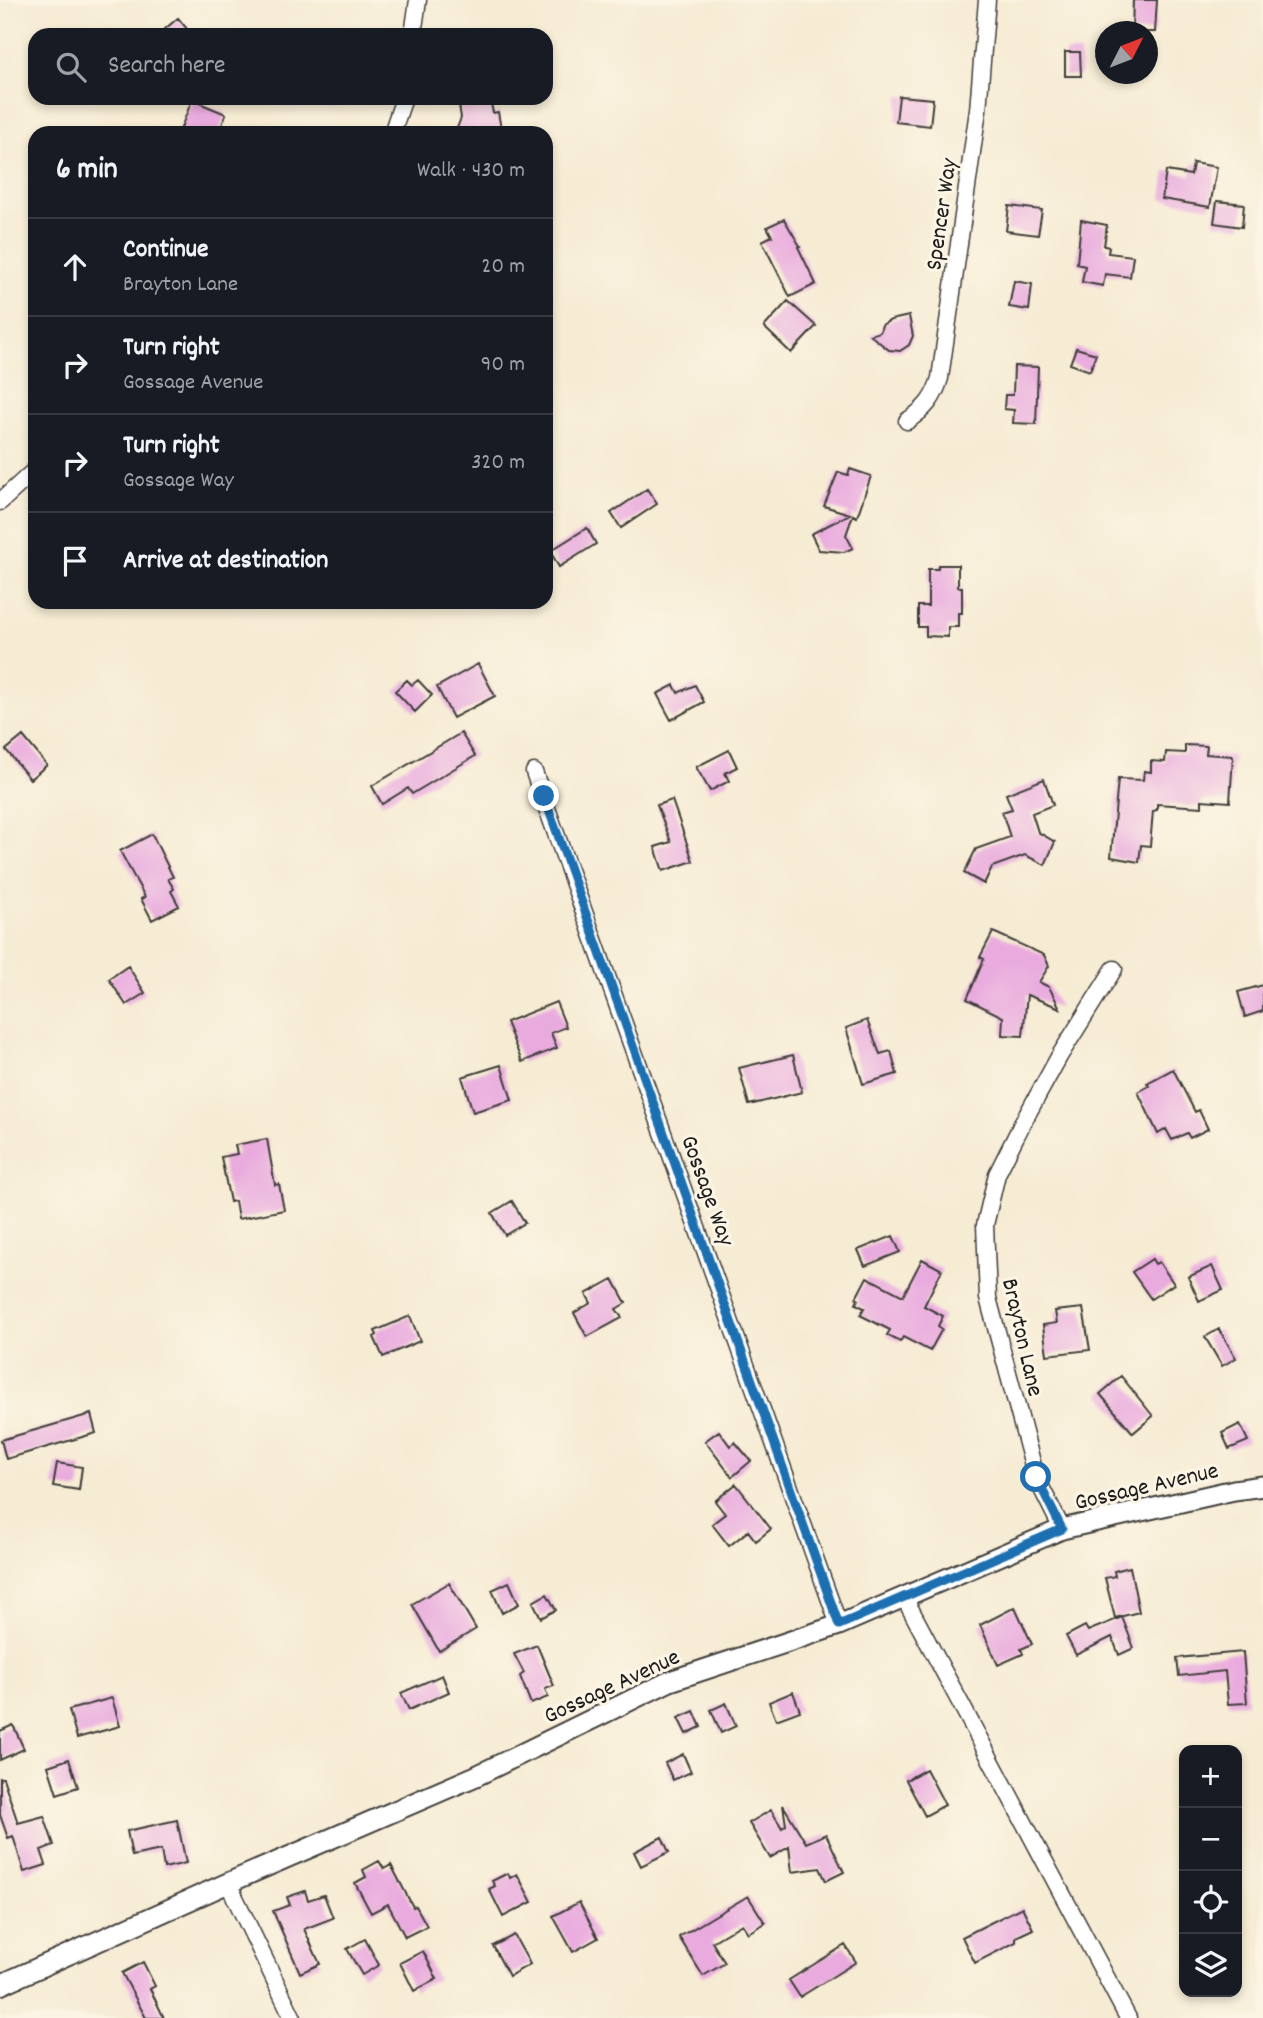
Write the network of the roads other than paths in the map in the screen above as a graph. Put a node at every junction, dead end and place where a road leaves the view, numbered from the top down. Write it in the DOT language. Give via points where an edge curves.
graph roads {
  1 [pos="418,0"];
  2 [pos="987,0"];
  3 [pos="414,28"];
  4 [pos="402,105"];
  5 [pos="394,126"];
  6 [pos="908,421"];
  7 [pos="28,476"];
  8 [pos="0,502"];
  9 [pos="534,772"];
  10 [pos="1114,969"];
  11 [pos="1263,1486"];
  12 [pos="1062,1529"];
  13 [pos="904,1597"];
  14 [pos="839,1625"];
  15 [pos="228,1883"];
  16 [pos="0,1985"];
  17 [pos="293,2018"];
  18 [pos="1128,2018"];
  1 -- 3 [label="street"];
  2 -- 6 [label="street, Spencer Way" via="978,110 940,378 923,411"];
  4 -- 5 [label="street"];
  7 -- 8 [label="street"];
  9 -- 14 [label="street, Gossage Way"];
  10 -- 12 [label="street, Brayton Lane" via="1060,1055 997,1174 985,1225 991,1310 1036,1477"];
  11 -- 12 [label="street, Gossage Avenue"];
  12 -- 13 [label="street, Gossage Avenue"];
  13 -- 14 [label="street, Gossage Avenue"];
  13 -- 18 [label="street"];
  14 -- 15 [label="street, Gossage Avenue" via="670,1681 476,1776"];
  15 -- 16 [label="street, Gossage Avenue"];
  15 -- 17 [label="street"];
}
